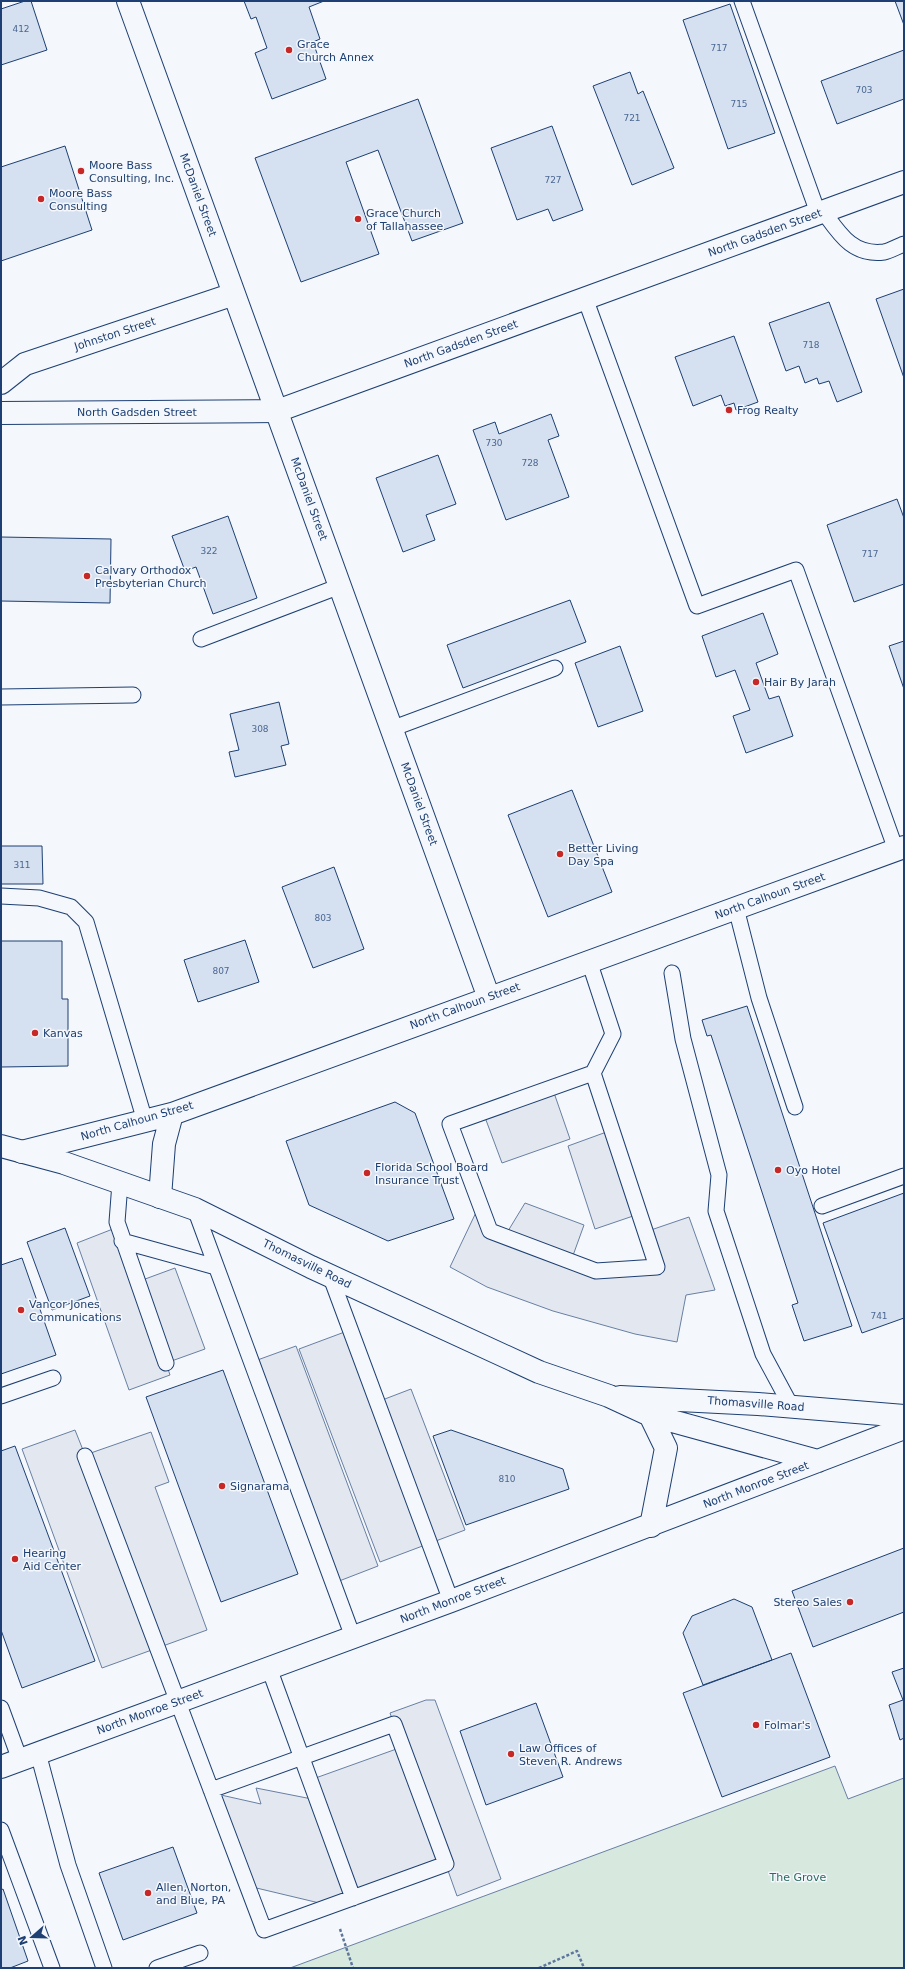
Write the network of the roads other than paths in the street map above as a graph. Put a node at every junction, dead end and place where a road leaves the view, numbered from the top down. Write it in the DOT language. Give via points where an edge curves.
graph roads {
  1 [pos="128,1"];
  2 [pos="742,1"];
  3 [pos="904,182"];
  4 [pos="821,212"];
  5 [pos="904,244"];
  6 [pos="234,294"];
  7 [pos="585,298"];
  8 [pos="1,382"];
  9 [pos="277,411"];
  10 [pos="1,414"];
  11 [pos="340,586"];
  12 [pos="201,639"];
  13 [pos="556,668"];
  14 [pos="133,695"];
  15 [pos="1,697"];
  16 [pos="391,729"];
  17 [pos="900,848"];
  18 [pos="1,896"];
  19 [pos="736,908"];
  20 [pos="589,961"];
  21 [pos="672,973"];
  22 [pos="489,998"];
  23 [pos="593,1073"];
  24 [pos="795,1107"];
  25 [pos="172,1114"];
  26 [pos="145,1121"];
  27 [pos="1,1146"];
  28 [pos="22,1152"];
  29 [pos="904,1176"];
  30 [pos="120,1183"];
  31 [pos="160,1197"];
  32 [pos="822,1206"];
  33 [pos="194,1209"];
  34 [pos="122,1241"];
  35 [pos="216,1267"];
  36 [pos="330,1275"];
  37 [pos="166,1363"];
  38 [pos="53,1378"];
  39 [pos="1,1396"];
  40 [pos="609,1396"];
  41 [pos="791,1406"];
  42 [pos="650,1415"];
  43 [pos="904,1416"];
  44 [pos="904,1428"];
  45 [pos="85,1456"];
  46 [pos="818,1461"];
  47 [pos="651,1526"];
  48 [pos="451,1601"];
  49 [pos="353,1637"];
  50 [pos="269,1668"];
  51 [pos="178,1702"];
  52 [pos="1,1708"];
  53 [pos="302,1758"];
  54 [pos="20,1760"];
  55 [pos="211,1790"];
  56 [pos="1,1830"];
  57 [pos="353,1898"];
  58 [pos="200,1953"];
  59 [pos="52,1968"];
  60 [pos="104,1968"];
  61 [pos="157,1968"];
  1 -- 6 [label="street, McDaniel Street"];
  2 -- 4 [label="lane"];
  3 -- 4 [label="street, North Gadsden Street"];
  4 -- 5 [label="lane" via="843,239 861,250 884,252"];
  4 -- 7 [label="street, North Gadsden Street"];
  6 -- 8 [label="street, Johnston Street" via="25,364"];
  6 -- 9 [label="street, McDaniel Street"];
  7 -- 9 [label="street, North Gadsden Street"];
  7 -- 17 [label="lane" via="697,606 796,570"];
  9 -- 10 [label="street, North Gadsden Street"];
  9 -- 11 [label="street, McDaniel Street"];
  11 -- 12 [label="lane"];
  11 -- 16 [label="street, McDaniel Street"];
  13 -- 16 [label="lane"];
  14 -- 15 [label="lane"];
  16 -- 22 [label="street, McDaniel Street"];
  17 -- 19 [label="street, North Calhoun Street"];
  18 -- 26 [label="lane" via="39,898 71,907 86,922"];
  19 -- 20 [label="street, North Calhoun Street"];
  19 -- 24 [label="lane" via="759,998"];
  20 -- 22 [label="street, North Calhoun Street"];
  20 -- 23 [label="lane" via="613,1034"];
  21 -- 41 [label="lane" via="683,1039 719,1175 716,1211 763,1354"];
  22 -- 25 [label="street, North Calhoun Street"];
  23 -- 23 [label="lane" via="612,1130 657,1267 596,1271 490,1231 450,1124"];
  25 -- 26 [label="street, North Calhoun Street"];
  25 -- 31 [label="street" via="164,1144"];
  26 -- 28 [label="street, North Calhoun Street"];
  27 -- 28 [label="street, Thomasville Road"];
  28 -- 30 [label="street, Thomasville Road" via="64,1163"];
  29 -- 32 [label="lane"];
  30 -- 31 [label="street, Thomasville Road"];
  30 -- 34 [label="lane" via="117,1222"];
  31 -- 33 [label="street, Thomasville Road"];
  33 -- 35 [label="lane"];
  33 -- 36 [label="street, Thomasville Road"];
  34 -- 35 [label="lane"];
  34 -- 37 [label="lane"];
  35 -- 49 [label="lane"];
  36 -- 40 [label="street, Thomasville Road" via="539,1372"];
  36 -- 48 [label="lane"];
  38 -- 39 [label="lane"];
  40 -- 41 [label="street, Thomasville Road"];
  40 -- 42 [label="street, Thomasville Road"];
  41 -- 43 [label="street, Thomasville Road"];
  42 -- 46 [label="street, Thomasville Road"];
  42 -- 47 [label="street" via="666,1448"];
  44 -- 46 [label="street, North Monroe Street"];
  45 -- 51 [label="lane"];
  46 -- 47 [label="street, North Monroe Street"];
  47 -- 48 [label="street, North Monroe Street"];
  48 -- 49 [label="street, North Monroe Street"];
  49 -- 50 [label="street, North Monroe Street"];
  50 -- 51 [label="street, North Monroe Street"];
  50 -- 53 [label="lane"];
  51 -- 54 [label="street, North Monroe Street"];
  51 -- 55 [label="lane"];
  52 -- 54 [label="lane"];
  53 -- 55 [label="lane"];
  53 -- 57 [label="lane"];
  53 -- 57 [label="lane" via="394,1724 446,1864"];
  54 -- 60 [label="lane" via="68,1865"];
  55 -- 57 [label="lane" via="264,1930"];
  56 -- 59 [label="lane"];
  58 -- 61 [label="lane"];
}
